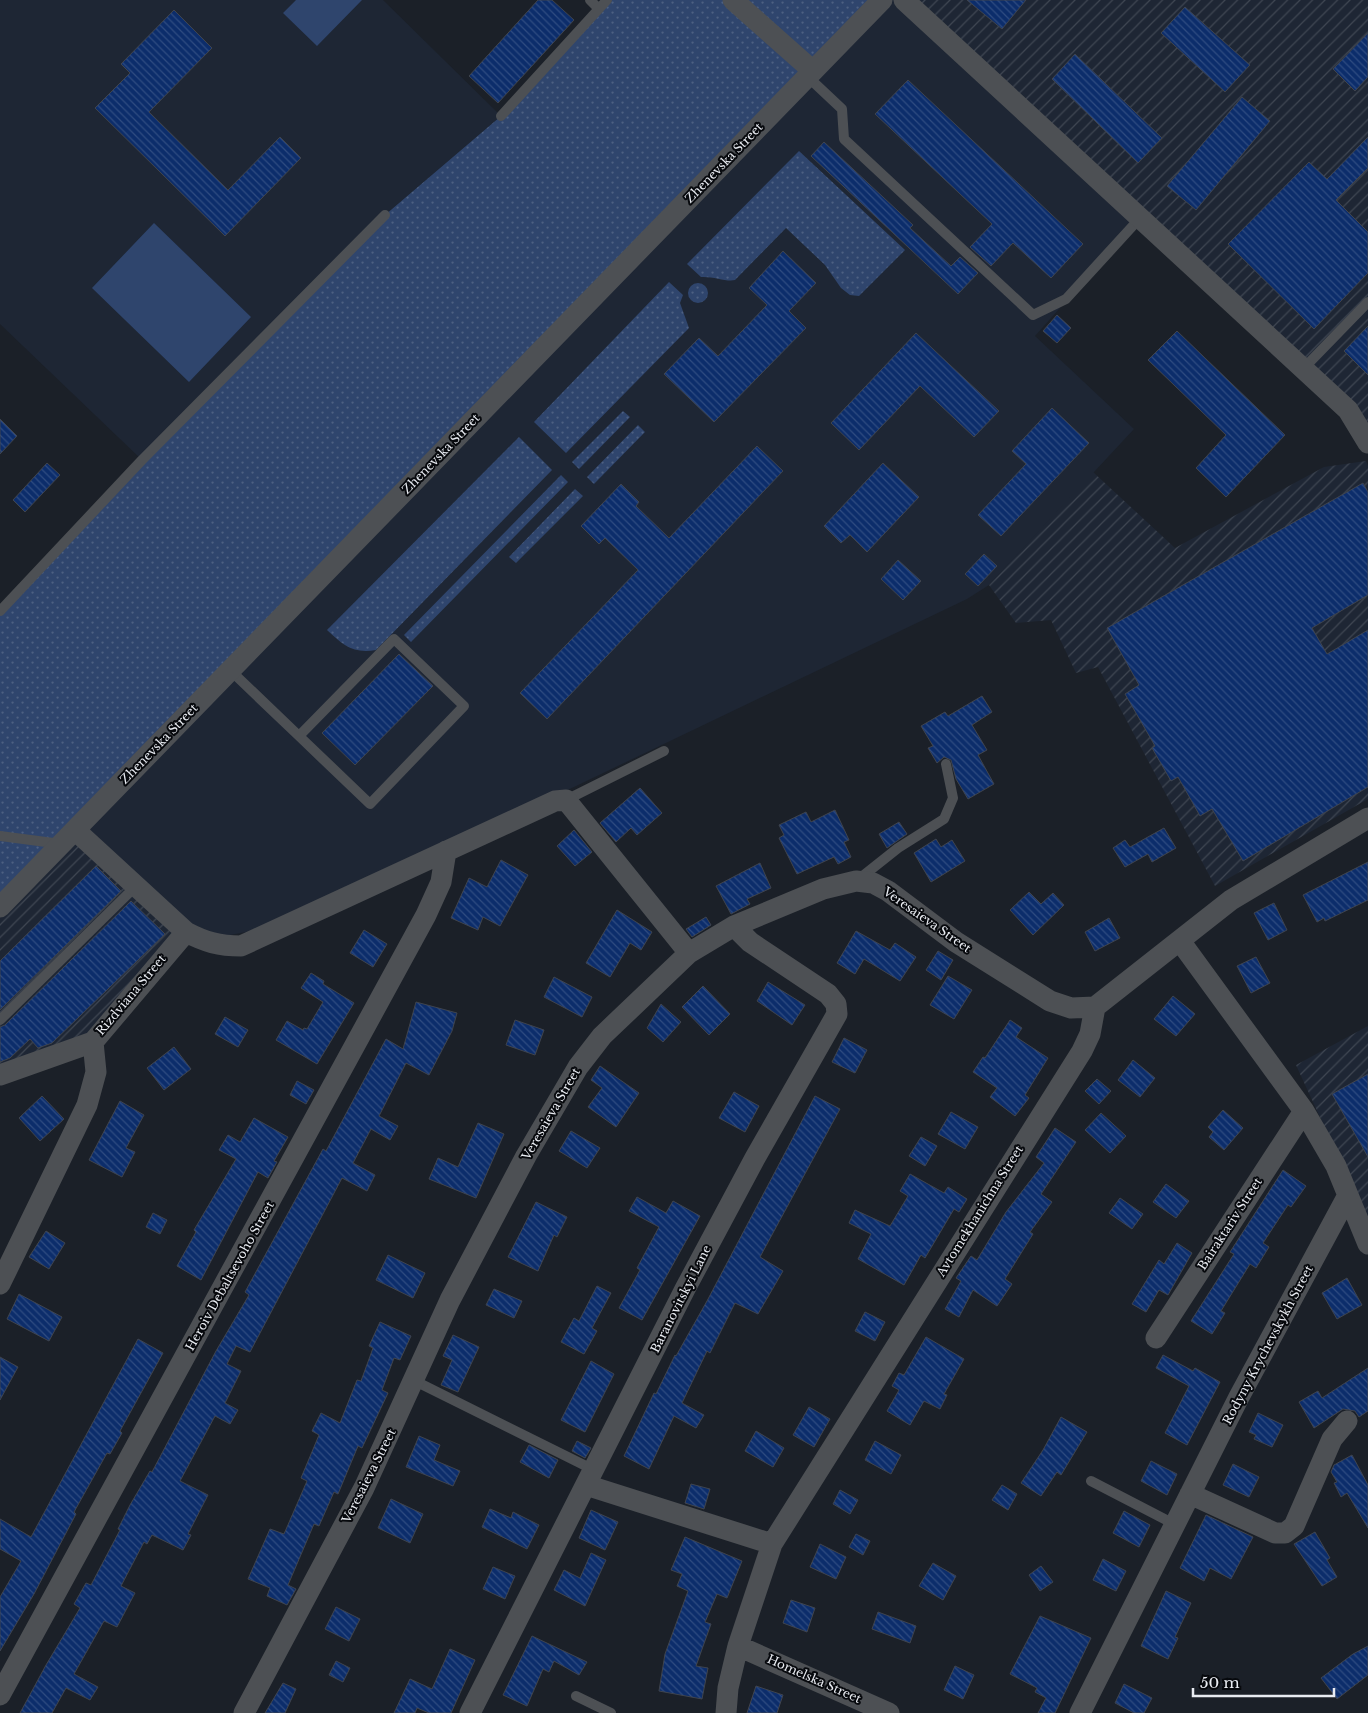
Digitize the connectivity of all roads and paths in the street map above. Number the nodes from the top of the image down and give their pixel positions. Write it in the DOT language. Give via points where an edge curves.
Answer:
graph roads {
  1 [pos="590,0"];
  2 [pos="607,0"];
  3 [pos="733,0"];
  4 [pos="882,0"];
  5 [pos="904,0"];
  6 [pos="599,9"];
  7 [pos="810,74"];
  8 [pos="501,116"];
  9 [pos="385,215"];
  10 [pos="1140,218"];
  11 [pos="1368,302"];
  12 [pos="1303,369"];
  13 [pos="1368,443"];
  14 [pos="0,610"];
  15 [pos="230,670"];
  16 [pos="299,736"];
  17 [pos="664,751"];
  18 [pos="946,764"];
  19 [pos="566,800"];
  20 [pos="1368,818"];
  21 [pos="0,836"];
  22 [pos="68,837"];
  23 [pos="446,851"];
  24 [pos="856,882"];
  25 [pos="135,887"];
  26 [pos="0,907"];
  27 [pos="734,926"];
  28 [pos="186,932"];
  29 [pos="1180,941"];
  30 [pos="688,952"];
  31 [pos="1095,1007"];
  32 [pos="0,1020"];
  33 [pos="93,1042"];
  34 [pos="0,1075"];
  35 [pos="1304,1110"];
  36 [pos="1347,1197"];
  37 [pos="1368,1244"];
  38 [pos="0,1284"];
  39 [pos="1156,1338"];
  40 [pos="415,1381"];
  41 [pos="1347,1421"];
  42 [pos="590,1478"];
  43 [pos="1091,1481"];
  44 [pos="1190,1494"];
  45 [pos="1174,1524"];
  46 [pos="772,1544"];
  47 [pos="738,1646"];
  48 [pos="0,1695"];
  49 [pos="576,1696"];
  50 [pos="244,1713"];
  51 [pos="470,1713"];
  52 [pos="611,1713"];
  53 [pos="726,1713"];
  54 [pos="889,1713"];
  55 [pos="1080,1713"];
  1 -- 6 [label="lane"];
  2 -- 6 [label="lane"];
  3 -- 7 [label="street"];
  4 -- 7 [label="street, Zhenevska Street"];
  5 -- 10 [label="street"];
  6 -- 8 [label="lane"];
  7 -- 10 [label="lane" via="842,110 844,139 1034,315 1066,300"];
  7 -- 15 [label="street, Zhenevska Street"];
  9 -- 14 [label="lane" via="142,460"];
  10 -- 12 [label="street"];
  11 -- 12 [label="lane"];
  12 -- 13 [label="street" via="1348,410"];
  15 -- 16 [label="lane"];
  15 -- 22 [label="street, Zhenevska Street"];
  16 -- 16 [label="lane" via="394,639 464,706 370,804"];
  17 -- 19 [label="lane"];
  18 -- 24 [label="lane" via="953,798 944,819 898,848"];
  19 -- 23 [label="street" via="555,801"];
  19 -- 30 [label="street"];
  20 -- 29 [label="street" via="1231,900"];
  21 -- 22 [label="lane"];
  22 -- 25 [label="street"];
  22 -- 26 [label="street, Zhenevska Street"];
  23 -- 28 [label="street" via="241,946 219,946"];
  23 -- 48 [label="street, Heroiv Debaltsevoho Street" via="440,882 426,915"];
  24 -- 27 [label="street, Veresaieva Street" via="823,889"];
  24 -- 31 [label="street, Veresaieva Street" via="873,884 888,891 956,942 1050,1001 1071,1008"];
  25 -- 28 [label="street"];
  25 -- 32 [label="lane"];
  27 -- 30 [label="street, Veresaieva Street"];
  27 -- 42 [label="street, Baranovitskyi Lane" via="750,942 828,994 836,1004 837,1014 685,1289"];
  28 -- 33 [label="street, Rizdviana Street"];
  29 -- 31 [label="street"];
  29 -- 35 [label="street"];
  30 -- 40 [label="street, Veresaieva Street" via="602,1036 578,1066 450,1300"];
  31 -- 46 [label="street, Avtomekhanichna Street" via="1090,1034 1082,1051"];
  33 -- 34 [label="street"];
  33 -- 38 [label="street, Rizdviana Street" via="96,1072 87,1105"];
  35 -- 36 [label="street" via="1336,1166"];
  35 -- 39 [label="street, Bairaktariv Street"];
  36 -- 37 [label="street"];
  36 -- 44 [label="street, Rodyny Krychevskykh Street"];
  40 -- 42 [label="lane"];
  40 -- 50 [label="street, Veresaieva Street" via="364,1488"];
  41 -- 44 [label="street" via="1332,1439 1294,1526 1285,1533 1275,1533"];
  42 -- 46 [label="street"];
  42 -- 51 [label="street, Baranovitskyi Lane"];
  43 -- 45 [label="lane"];
  44 -- 45 [label="street, Rodyny Krychevskykh Street"];
  45 -- 55 [label="street, Rodyny Krychevskykh Street"];
  46 -- 47 [label="street, Avtomekhanichna Street"];
  47 -- 53 [label="street, Avtomekhanichna Street"];
  47 -- 54 [label="street, Homelska Street"];
  49 -- 52 [label="lane"];
}
